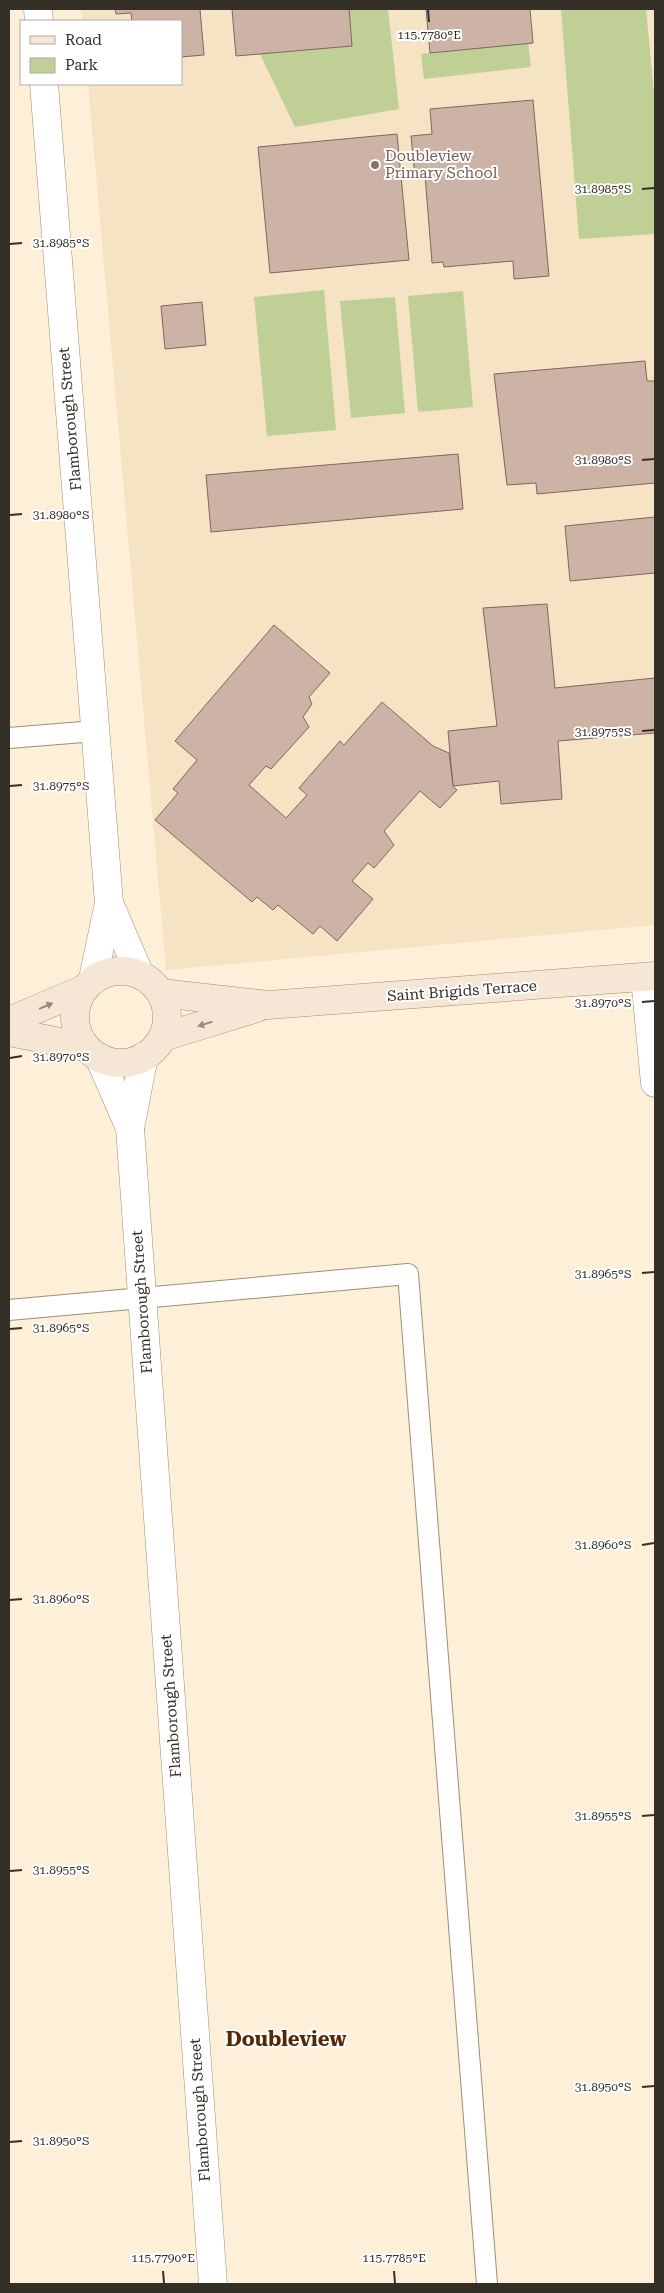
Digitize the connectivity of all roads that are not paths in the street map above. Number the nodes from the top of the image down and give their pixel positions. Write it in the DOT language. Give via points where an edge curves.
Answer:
graph roads {
  1 [pos="44,85"];
  2 [pos="95,731"];
  3 [pos="9,738"];
  4 [pos="109,903"];
  5 [pos="140,975"];
  6 [pos="650,977"];
  7 [pos="88,985"];
  8 [pos="161,993"];
  9 [pos="268,1005"];
  10 [pos="9,1021"];
  11 [pos="9,1032"];
  12 [pos="163,1037"];
  13 [pos="92,1052"];
  14 [pos="144,1056"];
  15 [pos="655,1083"];
  16 [pos="130,1128"];
  17 [pos="142,1298"];
  18 [pos="9,1310"];
  19 [pos="213,2284"];
  20 [pos="487,2284"];
  1 -- 2 [label="street, Flamborough Street"];
  2 -- 3 [label="lane"];
  2 -- 4 [label="street, Flamborough Street"];
  4 -- 5 [label="street, Flamborough Street"];
  4 -- 7 [label="street, Flamborough Street"];
  5 -- 7 [label="street" via="108,972"];
  5 -- 8 [label="street"];
  6 -- 9 [label="street, Saint Brigids Terrace"];
  6 -- 15 [label="street"];
  10 -- 7 [label="street, one-way"];
  7 -- 13 [label="street" via="75,1005 74,1021 78,1034"];
  8 -- 9 [label="street, Saint Brigids Terrace"];
  8 -- 12 [label="street" via="167,1016"];
  9 -- 12 [label="street, Saint Brigids Terrace, one-way"];
  11 -- 13 [label="street"];
  12 -- 14 [label="street" via="156,1048"];
  13 -- 14 [label="street" via="114,1062 129,1062"];
  13 -- 16 [label="street, Flamborough Street"];
  14 -- 16 [label="street, Flamborough Street"];
  16 -- 17 [label="street, Flamborough Street"];
  17 -- 18 [label="lane"];
  17 -- 19 [label="street, Flamborough Street"];
  17 -- 20 [label="lane" via="408,1274"];
}
